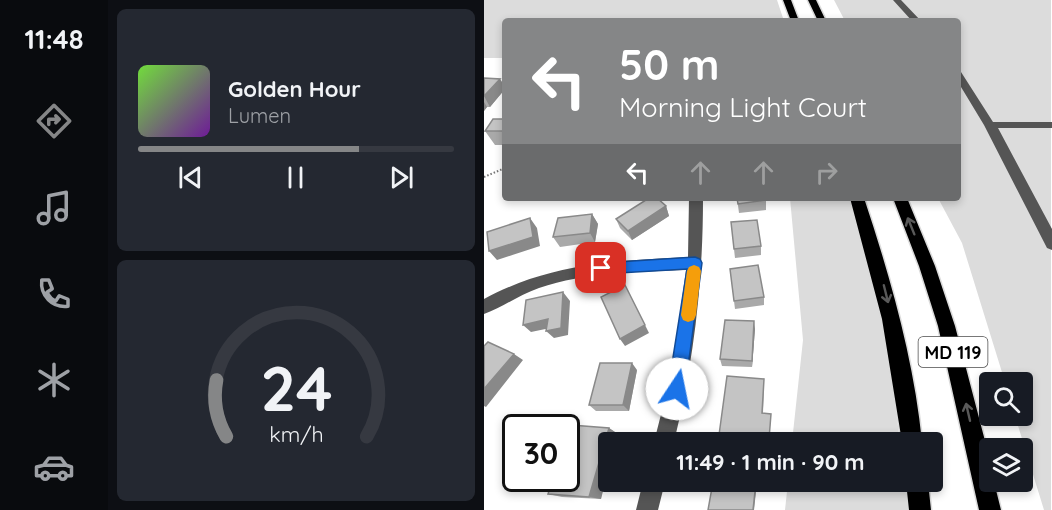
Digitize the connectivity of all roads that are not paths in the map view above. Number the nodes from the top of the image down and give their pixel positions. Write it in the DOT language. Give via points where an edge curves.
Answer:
graph roads {
  1 [pos="787,0"];
  2 [pos="812,0"];
  3 [pos="897,0"];
  4 [pos="794,18"];
  5 [pos="821,18"];
  6 [pos="914,18"];
  7 [pos="961,79"];
  8 [pos="991,125"];
  9 [pos="1051,125"];
  10 [pos="696,201"];
  11 [pos="858,201"];
  12 [pos="901,201"];
  13 [pos="1051,244"];
  14 [pos="695,263"];
  15 [pos="484,307"];
  16 [pos="666,432"];
  17 [pos="911,432"];
  18 [pos="652,492"];
  19 [pos="918,492"];
  20 [pos="648,510"];
  21 [pos="920,510"];
  22 [pos="990,510"];
  1 -- 4 [label="main road"];
  2 -- 5 [label="main road"];
  3 -- 6 [label="street"];
  7 -- 8 [label="street"];
  8 -- 9 [label="street"];
  8 -- 13 [label="street"];
  10 -- 14 [label="street"];
  11 -- 17 [label="main road, MD 119, one-way" via="887,295"];
  22 -- 12 [label="main road, MD 119, one-way" via="947,330"];
  14 -- 15 [label="street" via="578,270 535,281"];
  14 -- 16 [label="street" via="681,371"];
  18 -- 20 [label="street"];
  19 -- 21 [label="main road"];
}
